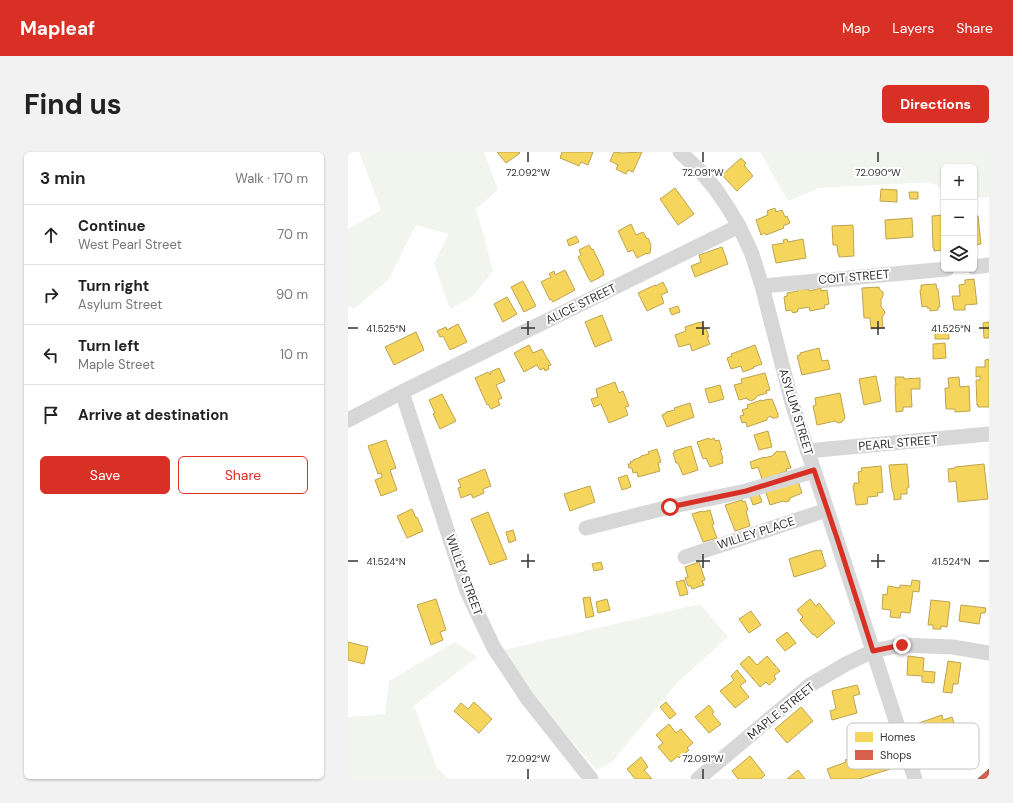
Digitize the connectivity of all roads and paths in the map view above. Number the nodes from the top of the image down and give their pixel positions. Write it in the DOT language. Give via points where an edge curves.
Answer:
graph roads {
  1 [pos="680,152"];
  2 [pos="739,226"];
  3 [pos="989,265"];
  4 [pos="977,267"];
  5 [pos="941,270"];
  6 [pos="762,286"];
  7 [pos="402,392"];
  8 [pos="348,420"];
  9 [pos="989,434"];
  10 [pos="807,451"];
  11 [pos="814,470"];
  12 [pos="827,510"];
  13 [pos="586,528"];
  14 [pos="685,556"];
  15 [pos="873,651"];
  16 [pos="989,653"];
  17 [pos="897,723"];
  18 [pos="912,769"];
  19 [pos="591,779"];
  20 [pos="698,779"];
  21 [pos="915,779"];
  1 -- 2 [label="street, ASYLUM STREET" via="714,187"];
  2 -- 6 [label="street, ASYLUM STREET" via="752,254"];
  2 -- 7 [label="street, ALICE STREET"];
  3 -- 4 [label="street"];
  5 -- 6 [label="street, COIT STREET"];
  6 -- 10 [label="street, ASYLUM STREET"];
  7 -- 8 [label="street, ALICE STREET"];
  7 -- 19 [label="street, WILLEY STREET" via="467,591 494,648 527,698"];
  9 -- 10 [label="street, PEARL STREET"];
  10 -- 11 [label="street, ASYLUM STREET"];
  11 -- 12 [label="street, ASYLUM STREET"];
  11 -- 13 [label="street" via="746,491"];
  12 -- 14 [label="street, WILLEY PLACE"];
  12 -- 15 [label="street, ASYLUM STREET"];
  15 -- 16 [label="street, MAPLE STREET" via="902,645 953,647"];
  15 -- 17 [label="street, ASYLUM STREET"];
  15 -- 20 [label="street, MAPLE STREET" via="810,685"];
  18 -- 21 [label="street, ASYLUM STREET"];
}
